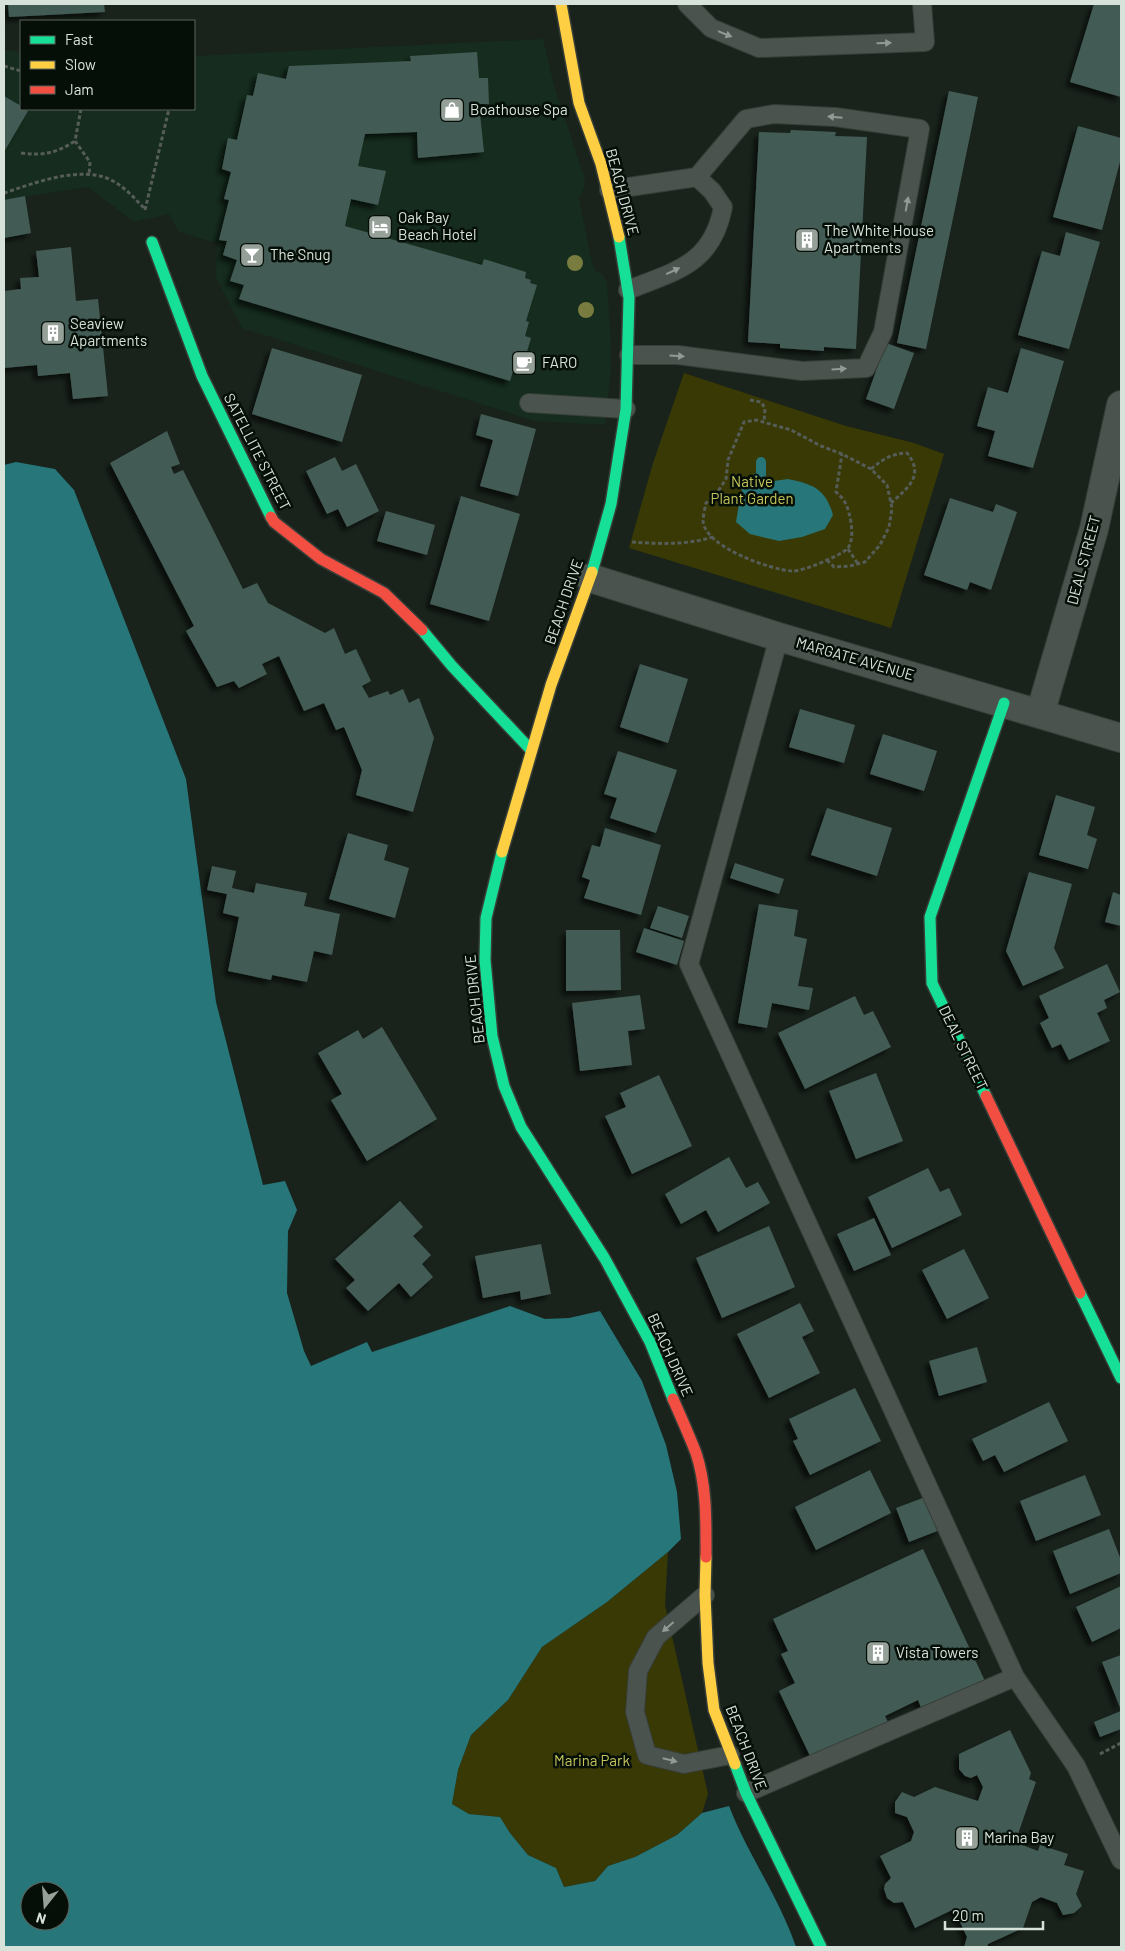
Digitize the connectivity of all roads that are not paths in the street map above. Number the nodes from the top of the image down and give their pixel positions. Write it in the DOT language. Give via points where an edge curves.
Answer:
graph roads {
  1 [pos="561,4"];
  2 [pos="687,4"];
  3 [pos="922,4"];
  4 [pos="697,177"];
  5 [pos="609,190"];
  6 [pos="152,242"];
  7 [pos="628,290"];
  8 [pos="628,355"];
  9 [pos="529,403"];
  10 [pos="1121,404"];
  11 [pos="626,409"];
  12 [pos="590,578"];
  13 [pos="780,638"];
  14 [pos="1004,702"];
  15 [pos="1040,714"];
  16 [pos="1121,738"];
  17 [pos="531,750"];
  18 [pos="1121,1378"];
  19 [pos="705,1595"];
  20 [pos="1015,1677"];
  21 [pos="730,1755"];
  22 [pos="746,1793"];
  23 [pos="1121,1860"];
  24 [pos="821,1947"];
  1 -- 5 [label="main road, BEACH DRIVE" via="578,103"];
  2 -- 3 [label="lane, one-way" via="711,28 759,48 925,42"];
  4 -- 5 [label="lane"];
  7 -- 4 [label="lane, one-way" via="676,270 709,246 719,225 722,207 712,191"];
  8 -- 4 [label="lane, one-way" via="678,355 802,372 866,368 883,332 920,129 809,115 774,114 746,119"];
  5 -- 7 [label="main road, BEACH DRIVE"];
  6 -- 17 [label="main road, SATELLITE STREET" via="202,376 274,522 321,559 384,593 426,634"];
  7 -- 8 [label="main road, BEACH DRIVE"];
  8 -- 11 [label="main road, BEACH DRIVE"];
  9 -- 11 [label="lane"];
  10 -- 15 [label="street, DEAL STREET" via="1094,529"];
  11 -- 12 [label="main road, BEACH DRIVE" via="611,504"];
  12 -- 13 [label="street, MARGATE AVENUE"];
  12 -- 17 [label="main road, BEACH DRIVE"];
  13 -- 14 [label="street, MARGATE AVENUE"];
  13 -- 20 [label="lane" via="689,964"];
  14 -- 15 [label="street, MARGATE AVENUE"];
  14 -- 18 [label="main road, DEAL STREET" via="930,917 932,983"];
  15 -- 16 [label="street, MARGATE AVENUE"];
  17 -- 19 [label="main road, BEACH DRIVE" via="486,918 484,960 492,1036 504,1086 521,1127 605,1259 650,1342 696,1454 706,1522"];
  19 -- 21 [label="main road, BEACH DRIVE" via="714,1710"];
  19 -- 21 [label="lane, one-way" via="656,1638 638,1671 635,1712 648,1755 684,1764"];
  20 -- 22 [label="lane"];
  20 -- 23 [label="lane" via="1076,1766"];
  21 -- 22 [label="main road, BEACH DRIVE"];
  22 -- 24 [label="main road, BEACH DRIVE"];
}
